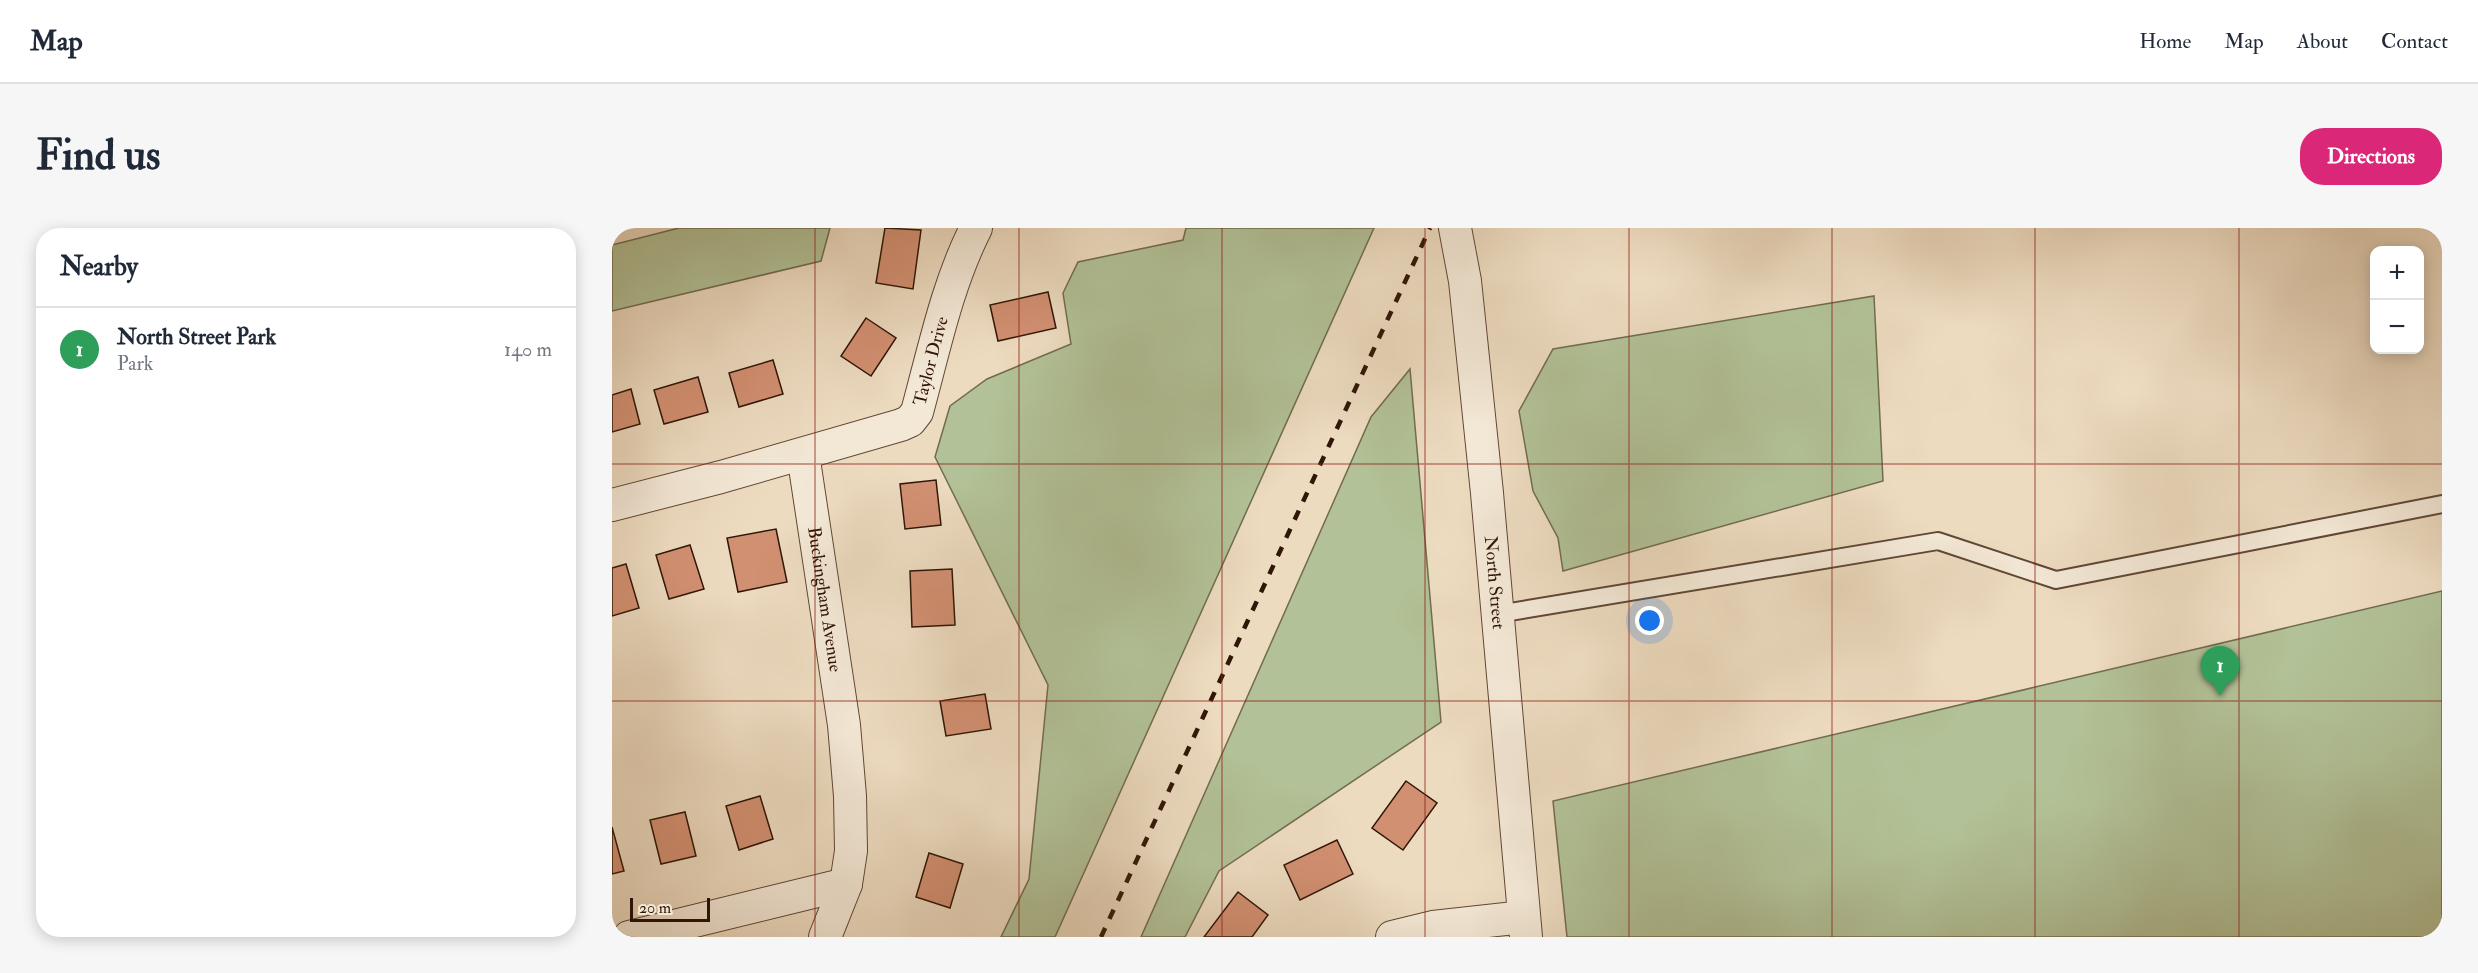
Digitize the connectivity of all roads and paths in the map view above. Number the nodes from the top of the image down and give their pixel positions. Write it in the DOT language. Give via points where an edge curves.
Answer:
graph roads {
  1 [pos="976,228"];
  2 [pos="1455,228"];
  3 [pos="803,454"];
  4 [pos="2442,504"];
  5 [pos="612,505"];
  6 [pos="1498,614"];
  7 [pos="846,885"];
  8 [pos="1525,927"];
  9 [pos="629,937"];
  10 [pos="825,937"];
  11 [pos="1392,937"];
  1 -- 3 [label="street, Taylor Drive" via="943,316 917,412 901,425"];
  2 -- 6 [label="street, North Street" via="1465,281"];
  3 -- 5 [label="street"];
  3 -- 7 [label="street, Buckingham Avenue" via="844,724 851,851"];
  4 -- 6 [label="lane" via="2056,580 1938,541"];
  6 -- 8 [label="street, North Street"];
  7 -- 9 [label="street"];
  7 -- 10 [label="street, Buckingham Avenue"];
  8 -- 11 [label="street" via="1433,927"];
}
